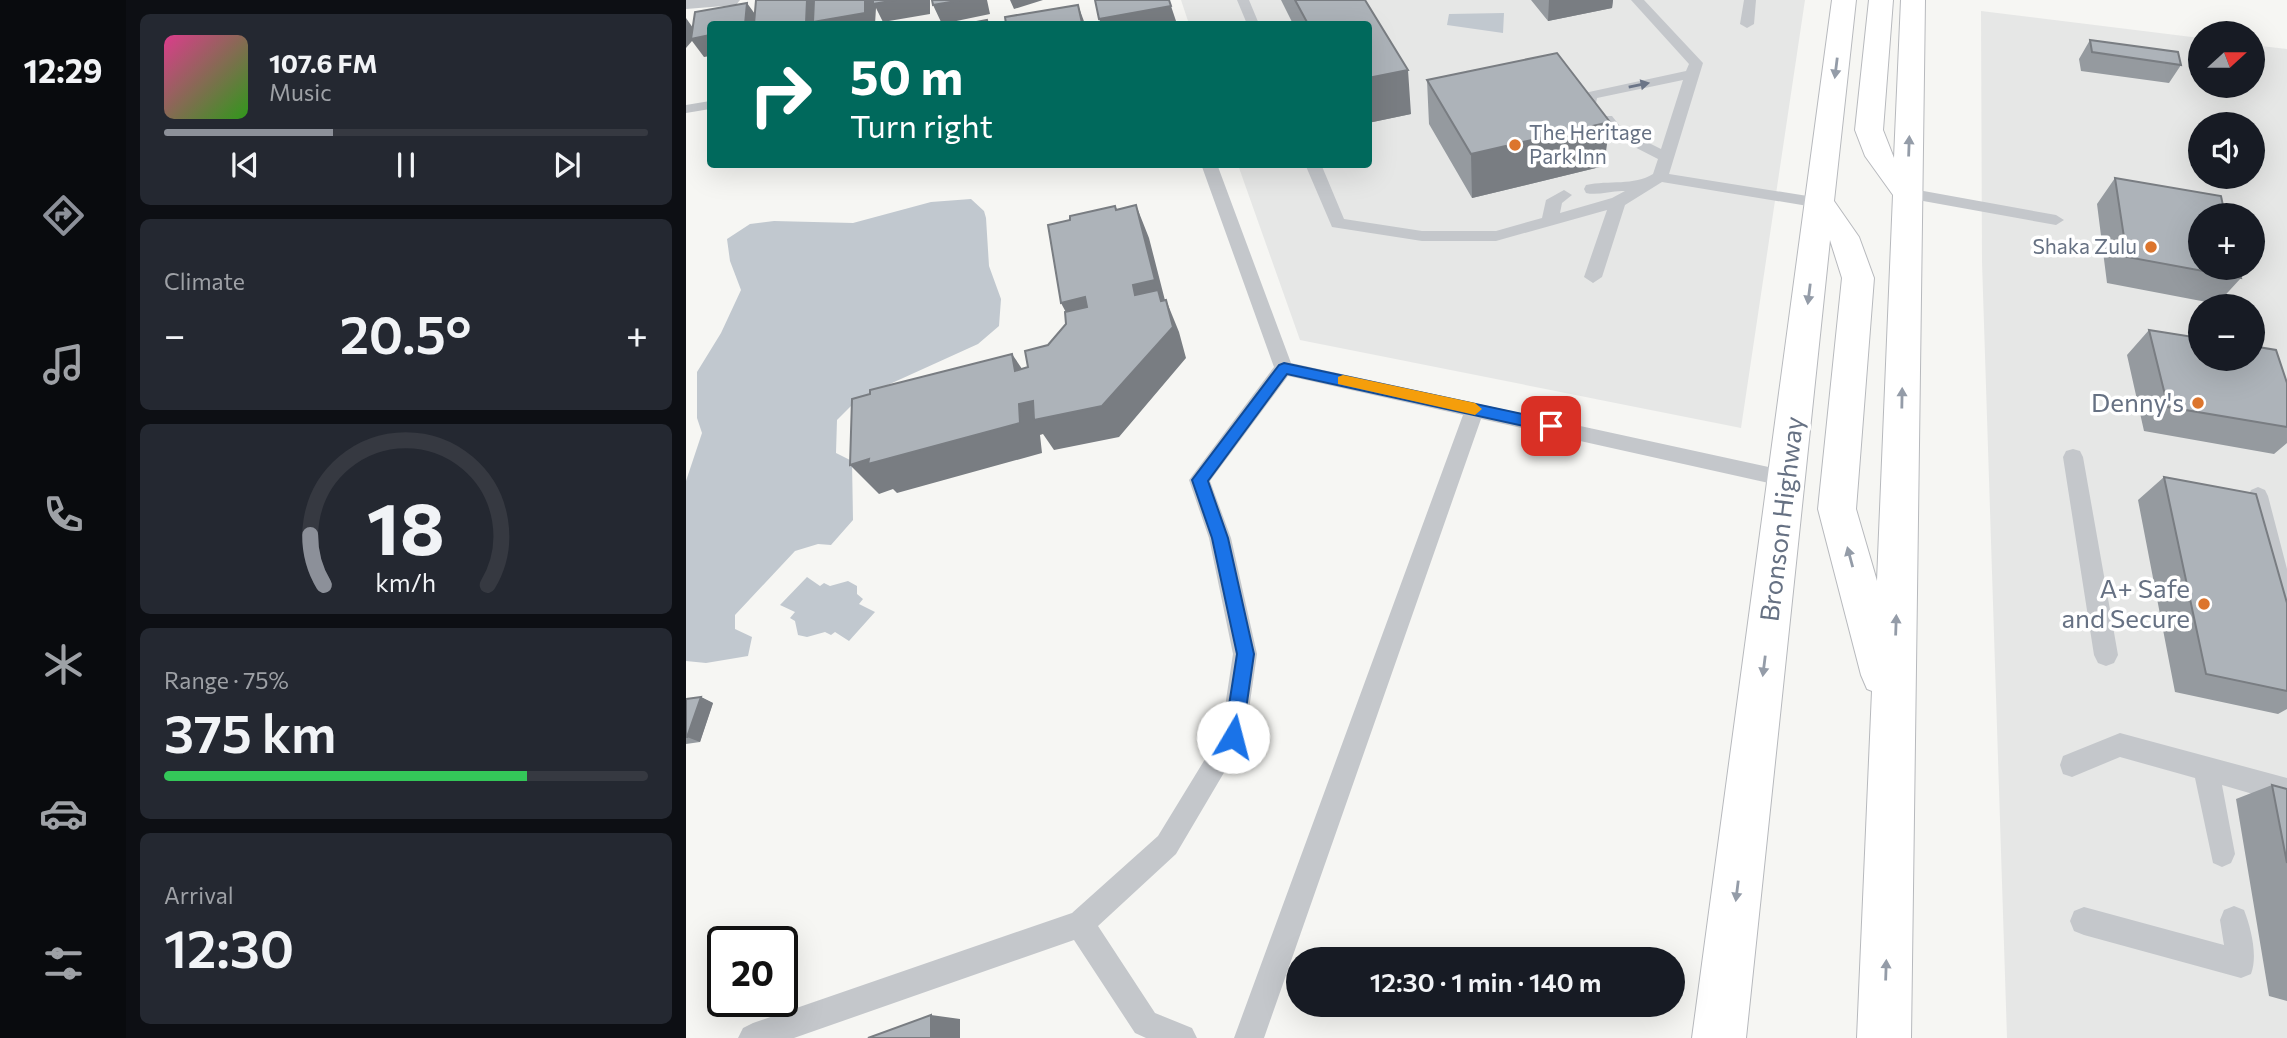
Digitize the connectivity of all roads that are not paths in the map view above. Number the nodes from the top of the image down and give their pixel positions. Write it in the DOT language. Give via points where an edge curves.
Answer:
graph roads {
  1 [pos="728,0"];
  2 [pos="1243,0"];
  3 [pos="1637,0"];
  4 [pos="1750,0"];
  5 [pos="1844,0"];
  6 [pos="1881,0"];
  7 [pos="1913,0"];
  8 [pos="686,2"];
  9 [pos="1252,21"];
  10 [pos="1747,24"];
  11 [pos="1694,74"];
  12 [pos="1591,100"];
  13 [pos="707,106"];
  14 [pos="686,109"];
  15 [pos="1607,119"];
  16 [pos="1665,156"];
  17 [pos="1210,168"];
  18 [pos="1315,168"];
  19 [pos="1660,177"];
  20 [pos="1644,187"];
  21 [pos="1592,189"];
  22 [pos="1907,192"];
  23 [pos="1564,195"];
  24 [pos="1618,202"];
  25 [pos="1820,202"];
  26 [pos="2056,220"];
  27 [pos="1549,222"];
  28 [pos="1593,276"];
  29 [pos="1284,368"];
  30 [pos="1475,409"];
  31 [pos="2073,457"];
  32 [pos="1787,479"];
  33 [pos="2258,496"];
  34 [pos="2287,612"];
  35 [pos="2106,655"];
  36 [pos="1893,718"];
  37 [pos="2071,765"];
  38 [pos="2206,769"];
  39 [pos="2287,790"];
  40 [pos="2222,854"];
  41 [pos="2234,920"];
  42 [pos="2084,921"];
  43 [pos="1080,924"];
  44 [pos="753,1038"];
  45 [pos="1182,1038"];
  46 [pos="1249,1038"];
  47 [pos="1719,1038"];
  48 [pos="1884,1038"];
  1 -- 8 [label="street"];
  2 -- 9 [label="lane"];
  3 -- 11 [label="lane" via="1696,63"];
  4 -- 10 [label="lane"];
  5 -- 25 [label="highway, Bronson Highway, one-way"];
  6 -- 22 [label="highway" via="1869,130 1883,165"];
  22 -- 7 [label="highway, one-way"];
  12 -- 11 [label="lane, one-way" via="1589,96"];
  11 -- 16 [label="lane"];
  13 -- 14 [label="lane"];
  15 -- 16 [label="lane" via="1618,133"];
  16 -- 19 [label="lane"];
  17 -- 29 [label="lane"];
  18 -- 27 [label="lane" via="1338,223 1422,236 1496,236"];
  19 -- 20 [label="lane"];
  19 -- 25 [label="lane"];
  20 -- 21 [label="lane"];
  20 -- 24 [label="lane"];
  22 -- 26 [label="lane"];
  36 -- 22 [label="highway, one-way"];
  23 -- 27 [label="lane" via="1553,200"];
  24 -- 27 [label="lane"];
  24 -- 28 [label="lane"];
  25 -- 32 [label="highway, Bronson Highway, one-way"];
  36 -- 25 [label="highway, one-way" via="1838,509 1858,278 1853,252"];
  29 -- 30 [label="lane"];
  29 -- 43 [label="lane" via="1199,480 1220,538 1245,654 1233,737 1167,845"];
  30 -- 32 [label="lane"];
  30 -- 46 [label="lane"];
  31 -- 35 [label="lane"];
  32 -- 47 [label="highway, Bronson Highway, one-way"];
  33 -- 34 [label="lane"];
  48 -- 36 [label="highway, one-way"];
  37 -- 38 [label="lane" via="2120,745"];
  38 -- 39 [label="lane"];
  38 -- 40 [label="lane"];
  41 -- 42 [label="lane" via="2241,964"];
  43 -- 44 [label="lane"];
  43 -- 45 [label="lane" via="1145,1023"];
}
